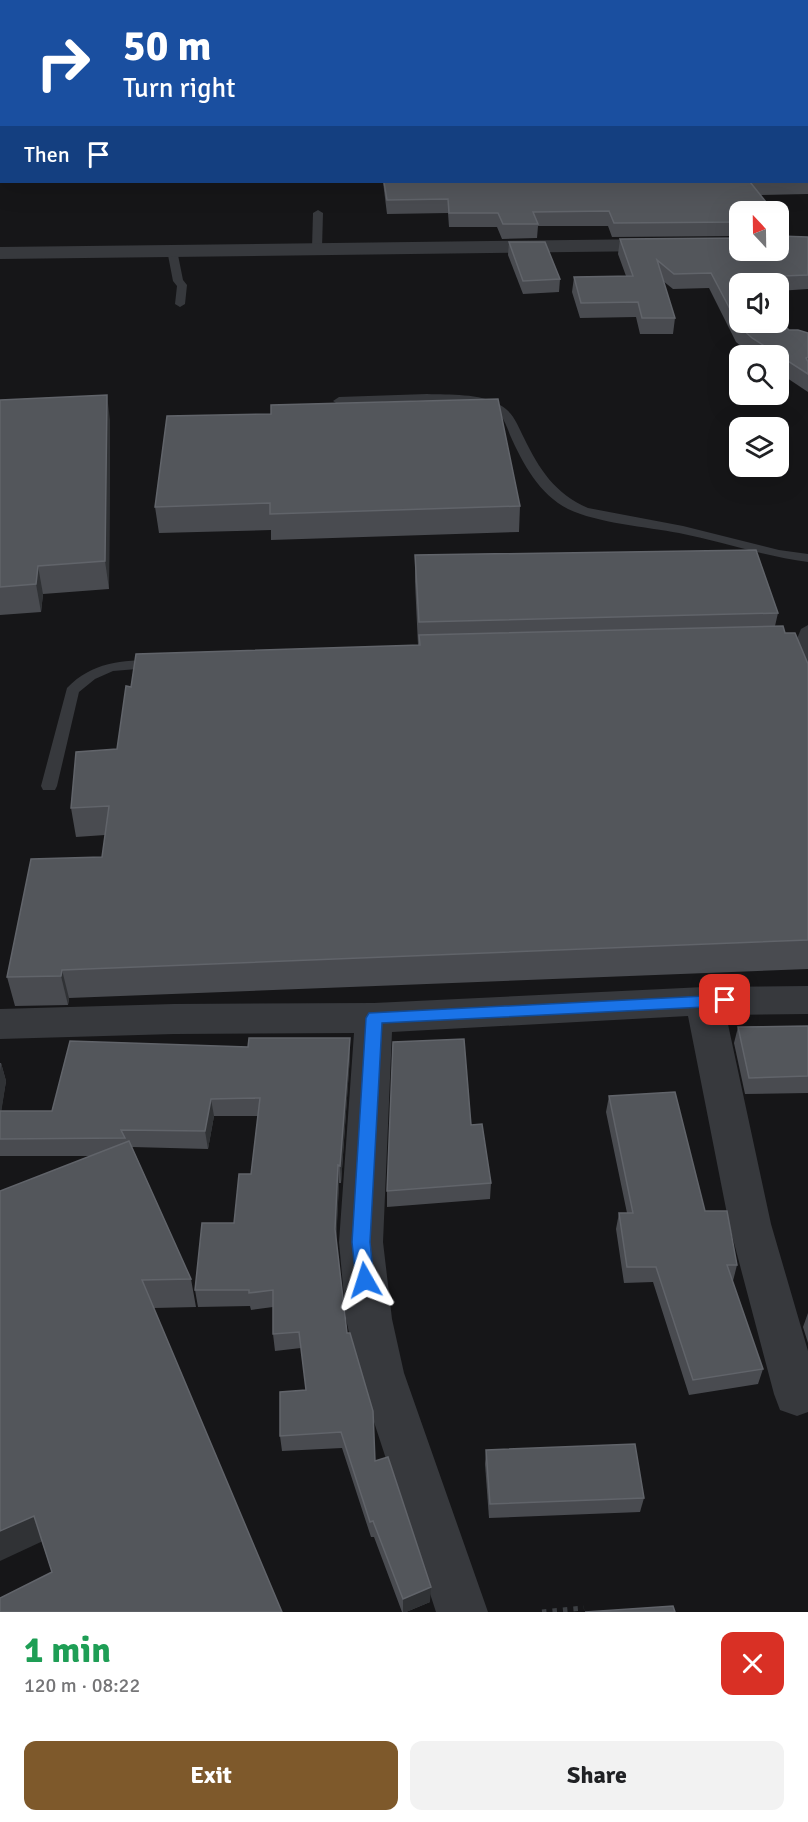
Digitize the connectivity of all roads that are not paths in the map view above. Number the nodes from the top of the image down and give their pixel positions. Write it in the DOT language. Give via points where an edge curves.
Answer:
graph roads {
  1 [pos="318,213"];
  2 [pos="729,244"];
  3 [pos="317,248"];
  4 [pos="172,250"];
  5 [pos="0,253"];
  6 [pos="180,304"];
  7 [pos="339,401"];
  8 [pos="808,558"];
  9 [pos="808,629"];
  10 [pos="808,662"];
  11 [pos="169,663"];
  12 [pos="50,786"];
  13 [pos="808,1000"];
  14 [pos="704,1001"];
  15 [pos="374,1018"];
  16 [pos="0,1024"];
  17 [pos="797,1394"];
  18 [pos="462,1612"];
  1 -- 3 [label="lane"];
  2 -- 3 [label="street"];
  3 -- 4 [label="street"];
  4 -- 5 [label="street"];
  4 -- 6 [label="lane" via="182,285"];
  7 -- 8 [label="lane" via="440,397 485,404 506,415 544,487 568,506"];
  9 -- 10 [label="lane" via="795,646"];
  11 -- 12 [label="lane" via="122,664 82,680 72,691"];
  13 -- 14 [label="street"];
  14 -- 15 [label="street"];
  14 -- 17 [label="street" via="750,1224"];
  15 -- 16 [label="street"];
  15 -- 18 [label="street" via="361,1242 369,1319 396,1422"];
}
